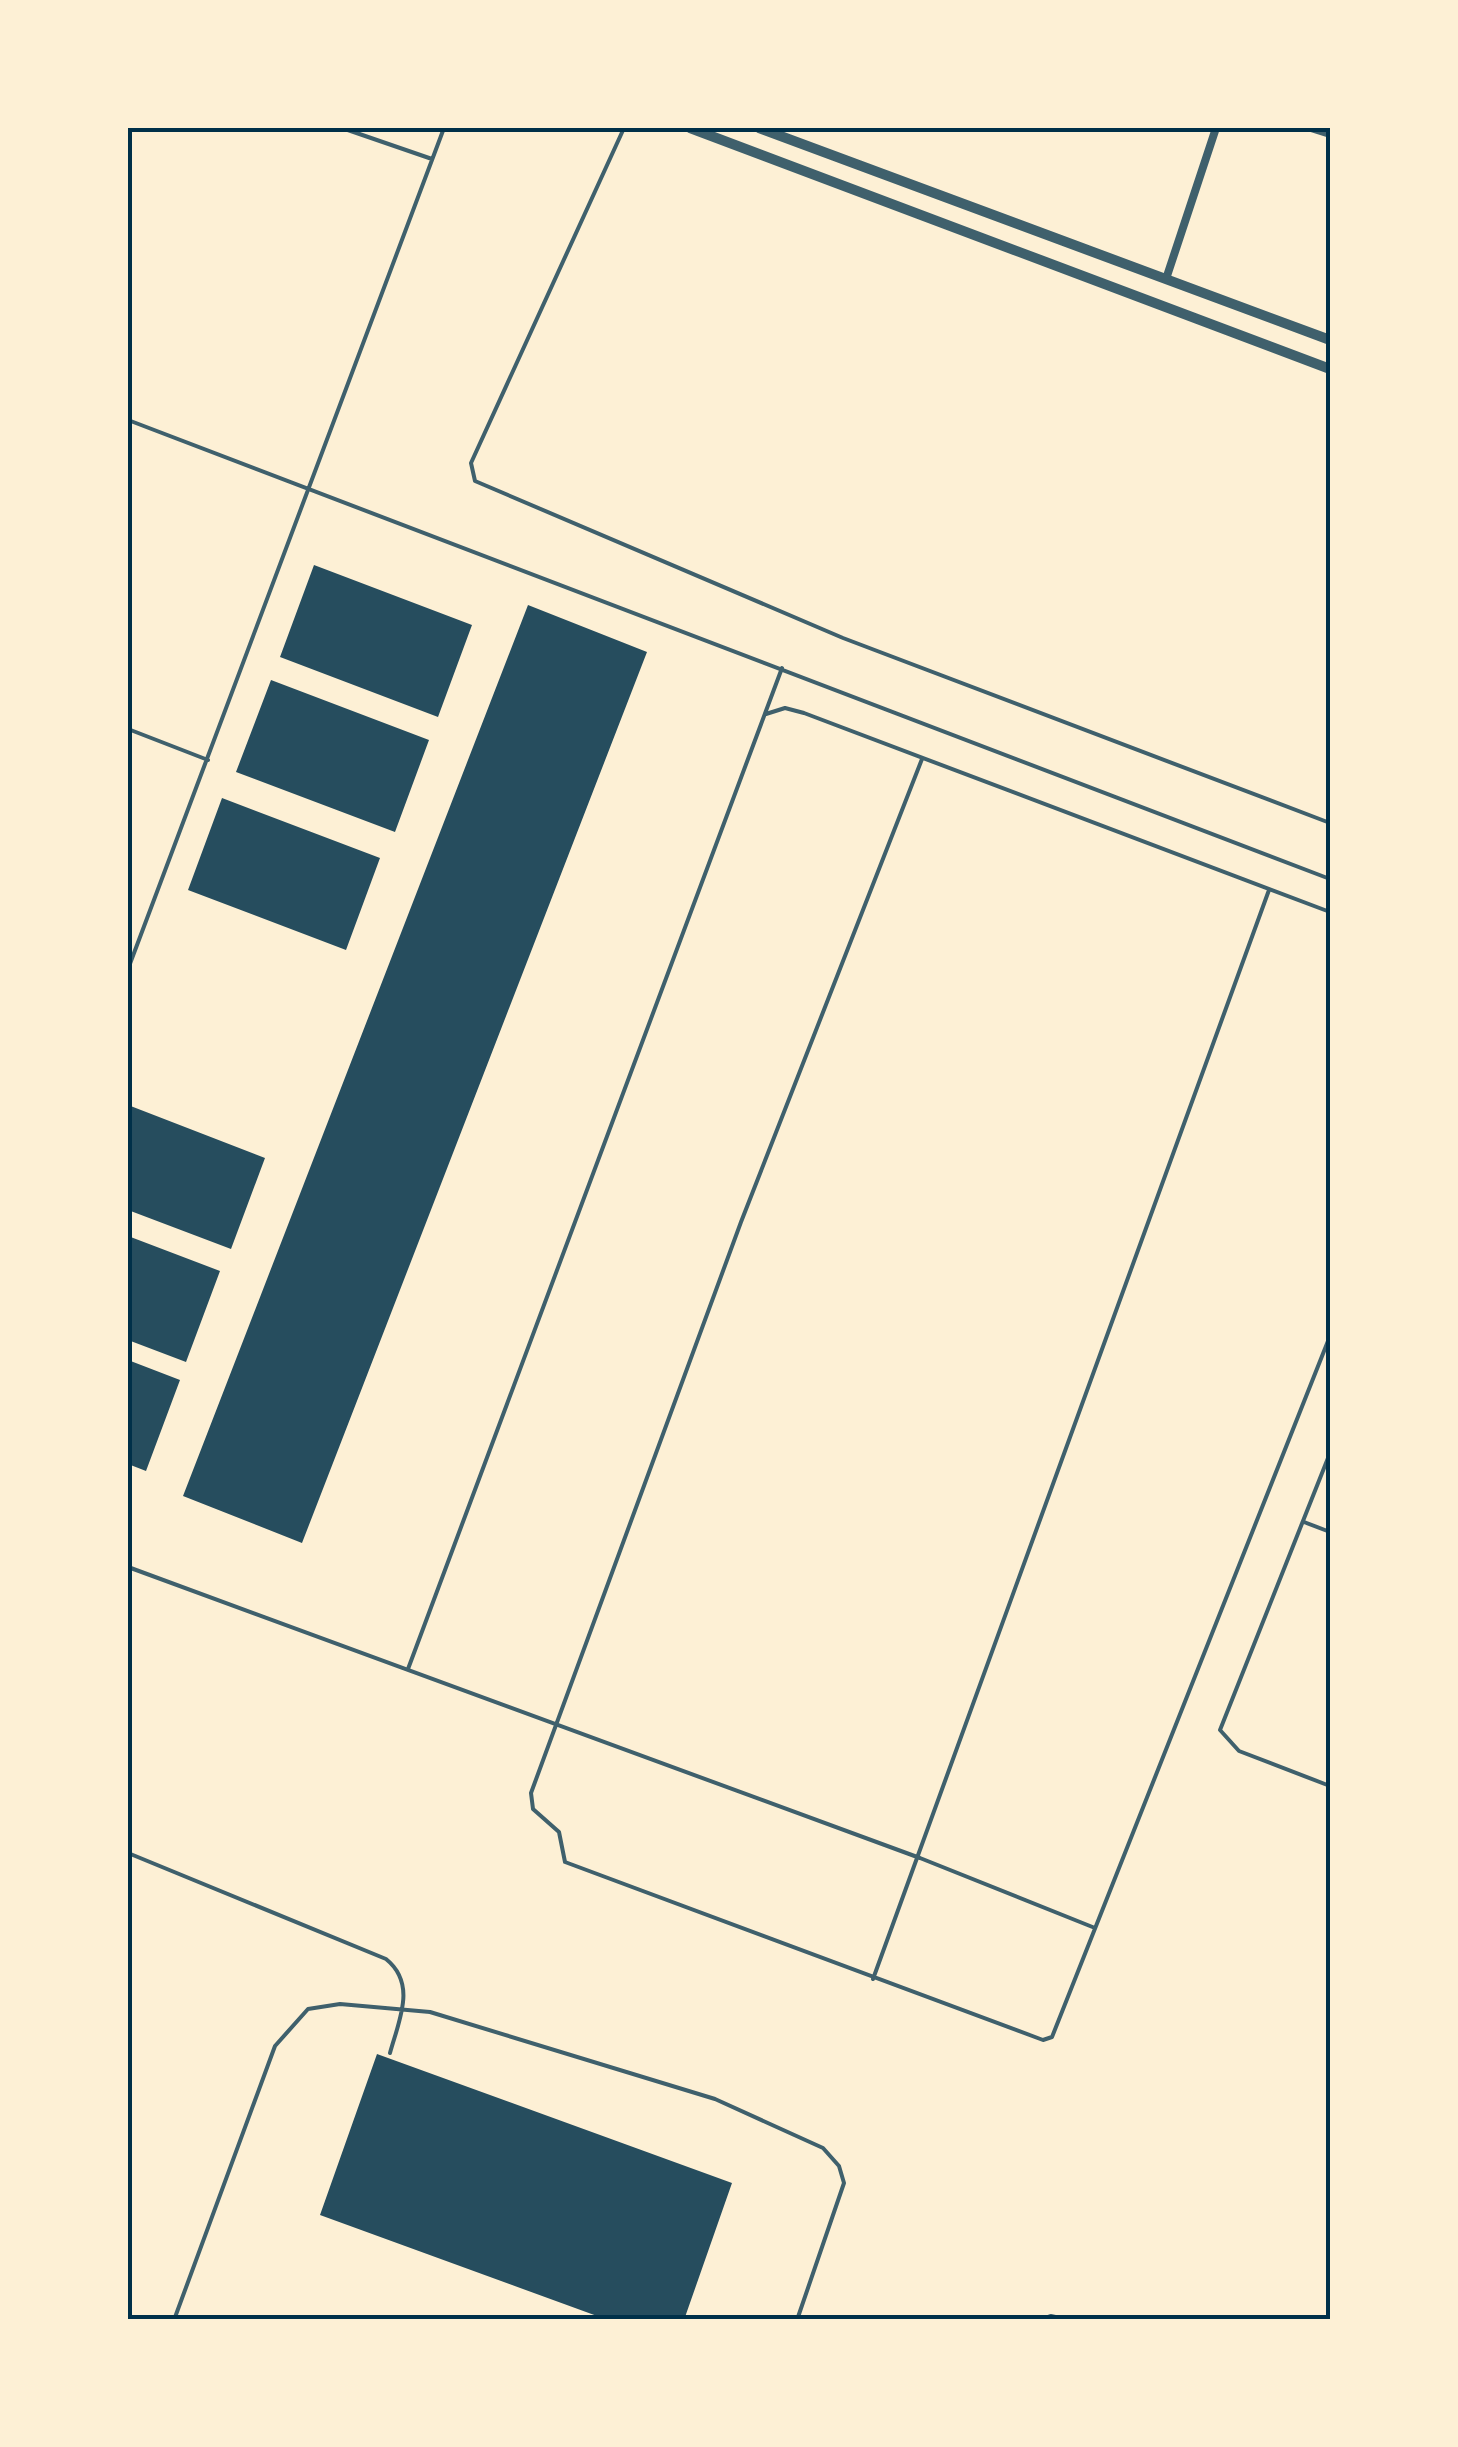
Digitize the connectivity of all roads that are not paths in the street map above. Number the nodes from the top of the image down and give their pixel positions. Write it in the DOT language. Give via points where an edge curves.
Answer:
graph roads {
  1 [pos="342,128"];
  2 [pos="444,128"];
  3 [pos="624,128"];
  4 [pos="690,128"];
  5 [pos="759,128"];
  6 [pos="1216,128"];
  7 [pos="1311,128"];
  8 [pos="1330,134"];
  9 [pos="433,159"];
  10 [pos="1166,279"];
  11 [pos="1330,340"];
  12 [pos="1330,369"];
  13 [pos="128,420"];
  14 [pos="311,489"];
  15 [pos="782,668"];
  16 [pos="762,718"];
  17 [pos="128,729"];
  18 [pos="922,758"];
  19 [pos="208,760"];
  20 [pos="1330,823"];
  21 [pos="1330,879"];
  22 [pos="1269,890"];
  23 [pos="1330,912"];
  24 [pos="128,968"];
  25 [pos="1330,1336"];
  26 [pos="1330,1453"];
  27 [pos="1304,1522"];
  28 [pos="1330,1532"];
  29 [pos="128,1566"];
  30 [pos="408,1669"];
  31 [pos="554,1723"];
  32 [pos="1330,1786"];
  33 [pos="128,1852"];
  34 [pos="920,1858"];
  35 [pos="1095,1928"];
  36 [pos="873,1979"];
  37 [pos="390,2054"];
  38 [pos="174,2320"];
  39 [pos="797,2320"];
  40 [pos="1040,2320"];
  41 [pos="1069,2320"];
  1 -- 9 [label="lane"];
  2 -- 9 [label="lane"];
  3 -- 20 [label="lane" via="471,463 475,482 843,638"];
  4 -- 12 [label="street"];
  5 -- 10 [label="street"];
  6 -- 10 [label="street"];
  7 -- 8 [label="street"];
  9 -- 14 [label="lane"];
  10 -- 11 [label="street"];
  13 -- 14 [label="lane"];
  14 -- 15 [label="lane"];
  14 -- 19 [label="lane"];
  15 -- 16 [label="lane"];
  15 -- 21 [label="lane"];
  16 -- 18 [label="lane" via="792,709"];
  16 -- 30 [label="lane"];
  17 -- 19 [label="lane"];
  18 -- 22 [label="lane"];
  18 -- 31 [label="lane"];
  19 -- 24 [label="lane"];
  22 -- 23 [label="lane"];
  22 -- 34 [label="lane"];
  25 -- 35 [label="lane"];
  26 -- 27 [label="lane"];
  27 -- 28 [label="lane"];
  27 -- 32 [label="lane" via="1220,1730 1239,1751"];
  29 -- 30 [label="lane"];
  30 -- 31 [label="lane"];
  31 -- 34 [label="lane"];
  31 -- 36 [label="lane" via="530,1799 532,1809 559,1832 566,1862"];
  33 -- 37 [label="lane" via="396,1967 406,1990"];
  34 -- 35 [label="lane"];
  34 -- 36 [label="lane"];
  35 -- 36 [label="lane" via="1047,2040"];
  38 -- 39 [label="lane" via="275,2046 308,2009 340,2004 430,2012 715,2099 823,2148 840,2166 844,2183"];
  40 -- 41 [label="lane"];
}
